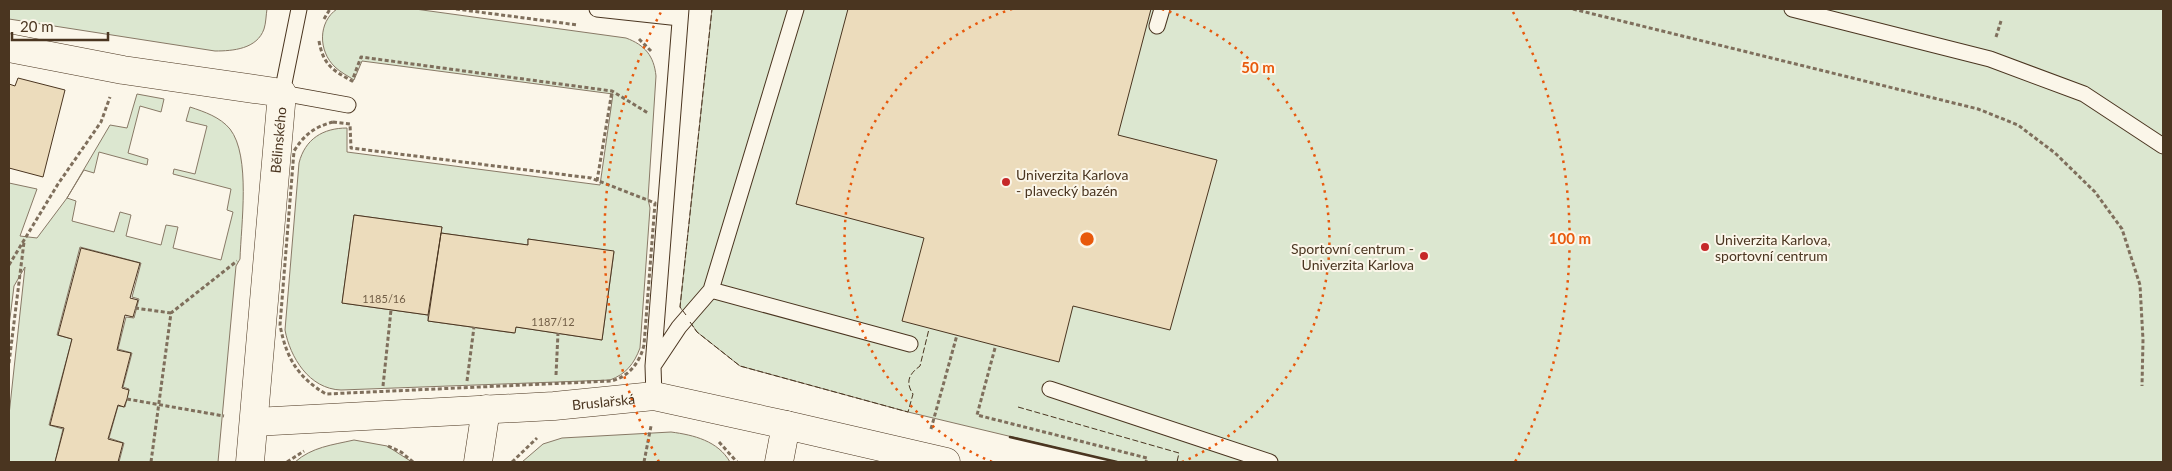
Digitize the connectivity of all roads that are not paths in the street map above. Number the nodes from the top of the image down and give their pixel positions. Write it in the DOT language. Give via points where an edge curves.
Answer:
graph roads {
  1 [pos="299,9"];
  2 [pos="597,9"];
  3 [pos="796,9"];
  4 [pos="1162,9"];
  5 [pos="1792,9"];
  6 [pos="681,14"];
  7 [pos="1157,26"];
  8 [pos="9,48"];
  9 [pos="282,93"];
  10 [pos="348,105"];
  11 [pos="2163,146"];
  12 [pos="712,290"];
  13 [pos="910,344"];
  14 [pos="653,366"];
  15 [pos="1050,389"];
  16 [pos="654,396"];
  17 [pos="486,408"];
  18 [pos="254,422"];
  19 [pos="786,424"];
  20 [pos="935,460"];
  21 [pos="250,462"];
  22 [pos="478,462"];
  23 [pos="779,462"];
  24 [pos="1270,462"];
  1 -- 9 [label="lane"];
  2 -- 6 [label="lane"];
  3 -- 12 [label="lane"];
  4 -- 7 [label="lane"];
  5 -- 11 [label="lane" via="1990,59 2084,94"];
  6 -- 14 [label="lane"];
  8 -- 9 [label="street, Bělinského" via="123,70"];
  9 -- 10 [label="lane"];
  9 -- 18 [label="street, Bělinského"];
  12 -- 13 [label="lane"];
  12 -- 14 [label="lane" via="679,327"];
  14 -- 16 [label="lane"];
  15 -- 24 [label="lane"];
  16 -- 17 [label="street, Bruslařská" via="554,406"];
  16 -- 19 [label="street, Bruslařská"];
  17 -- 18 [label="street, Bruslařská"];
  17 -- 22 [label="street"];
  18 -- 21 [label="street, Bělinského"];
  19 -- 20 [label="street, Bruslařská"];
  19 -- 23 [label="street"];
}
